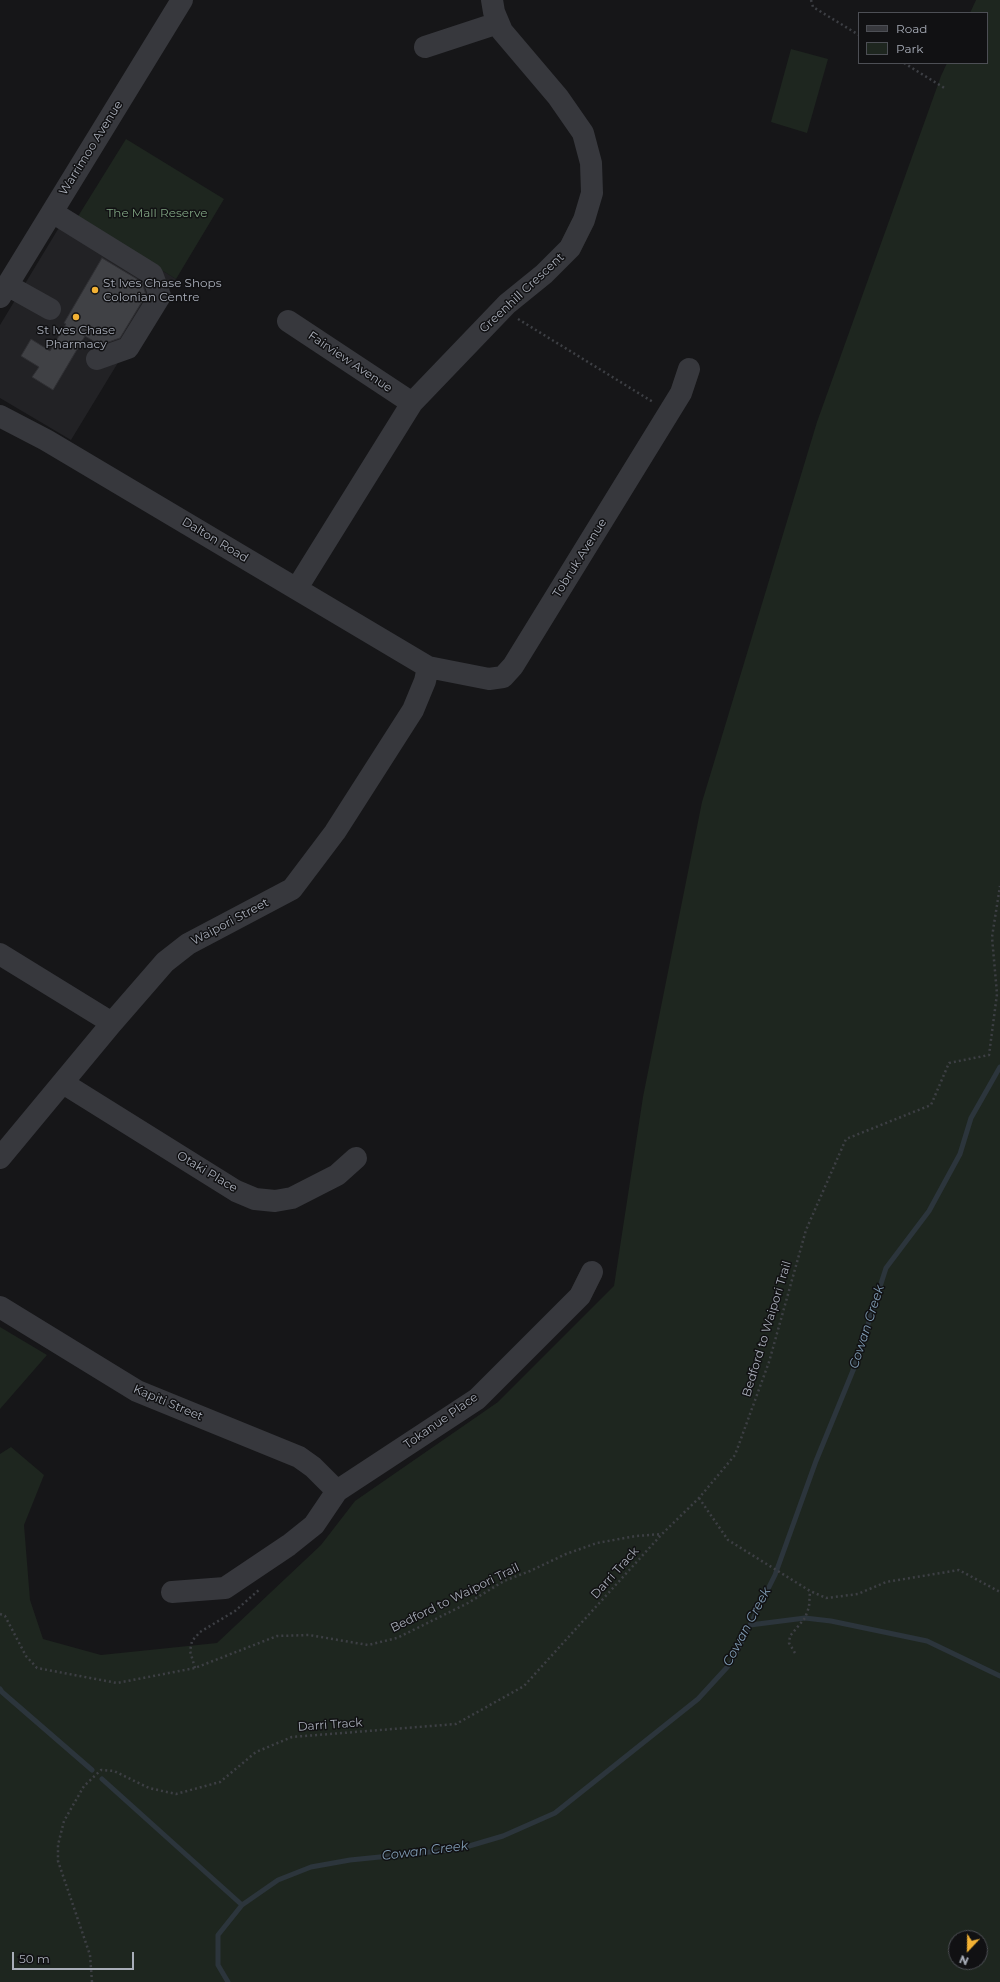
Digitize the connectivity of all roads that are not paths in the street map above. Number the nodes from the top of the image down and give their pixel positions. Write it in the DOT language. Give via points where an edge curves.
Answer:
graph roads {
  1 [pos="182,0"];
  2 [pos="492,0"];
  3 [pos="498,23"];
  4 [pos="425,47"];
  5 [pos="52,212"];
  6 [pos="4,291"];
  7 [pos="50,309"];
  8 [pos="288,321"];
  9 [pos="97,359"];
  10 [pos="689,369"];
  11 [pos="412,404"];
  12 [pos="0,416"];
  13 [pos="297,588"];
  14 [pos="428,667"];
  15 [pos="0,954"];
  16 [pos="112,1022"];
  17 [pos="63,1083"];
  18 [pos="0,1158"];
  19 [pos="356,1158"];
  20 [pos="592,1272"];
  21 [pos="0,1308"];
  22 [pos="338,1491"];
  23 [pos="172,1592"];
  1 -- 5 [label="street, Warrimoo Avenue"];
  2 -- 3 [label="street, Greenhill Crescent"];
  3 -- 4 [label="street"];
  3 -- 11 [label="street, Greenhill Crescent" via="558,96 583,133 591,164 592,193 584,220 570,248 502,309"];
  5 -- 6 [label="street, Warrimoo Avenue"];
  5 -- 9 [label="street" via="152,274 160,296 128,348"];
  6 -- 7 [label="street"];
  8 -- 11 [label="street, Fairview Avenue"];
  10 -- 14 [label="street, Tobruk Avenue" via="681,393 513,666 503,677 489,679"];
  11 -- 13 [label="street, Greenhill Crescent"];
  12 -- 13 [label="street, Dalton Road" via="46,440"];
  13 -- 14 [label="street, Dalton Road"];
  14 -- 16 [label="street, Waipori Street" via="413,710 335,832 292,890 188,944 165,962"];
  15 -- 16 [label="street"];
  16 -- 17 [label="street, Waipori Street"];
  17 -- 18 [label="street, Waipori Street"];
  17 -- 19 [label="street, Otaki Place" via="236,1191 255,1199 275,1201 292,1198 337,1175"];
  20 -- 22 [label="street, Tokanue Place" via="580,1296 477,1399"];
  21 -- 22 [label="street, Kapiti Street" via="138,1391 299,1458 313,1467"];
  22 -- 23 [label="street, Tokanue Place" via="314,1525 225,1588"];
}
